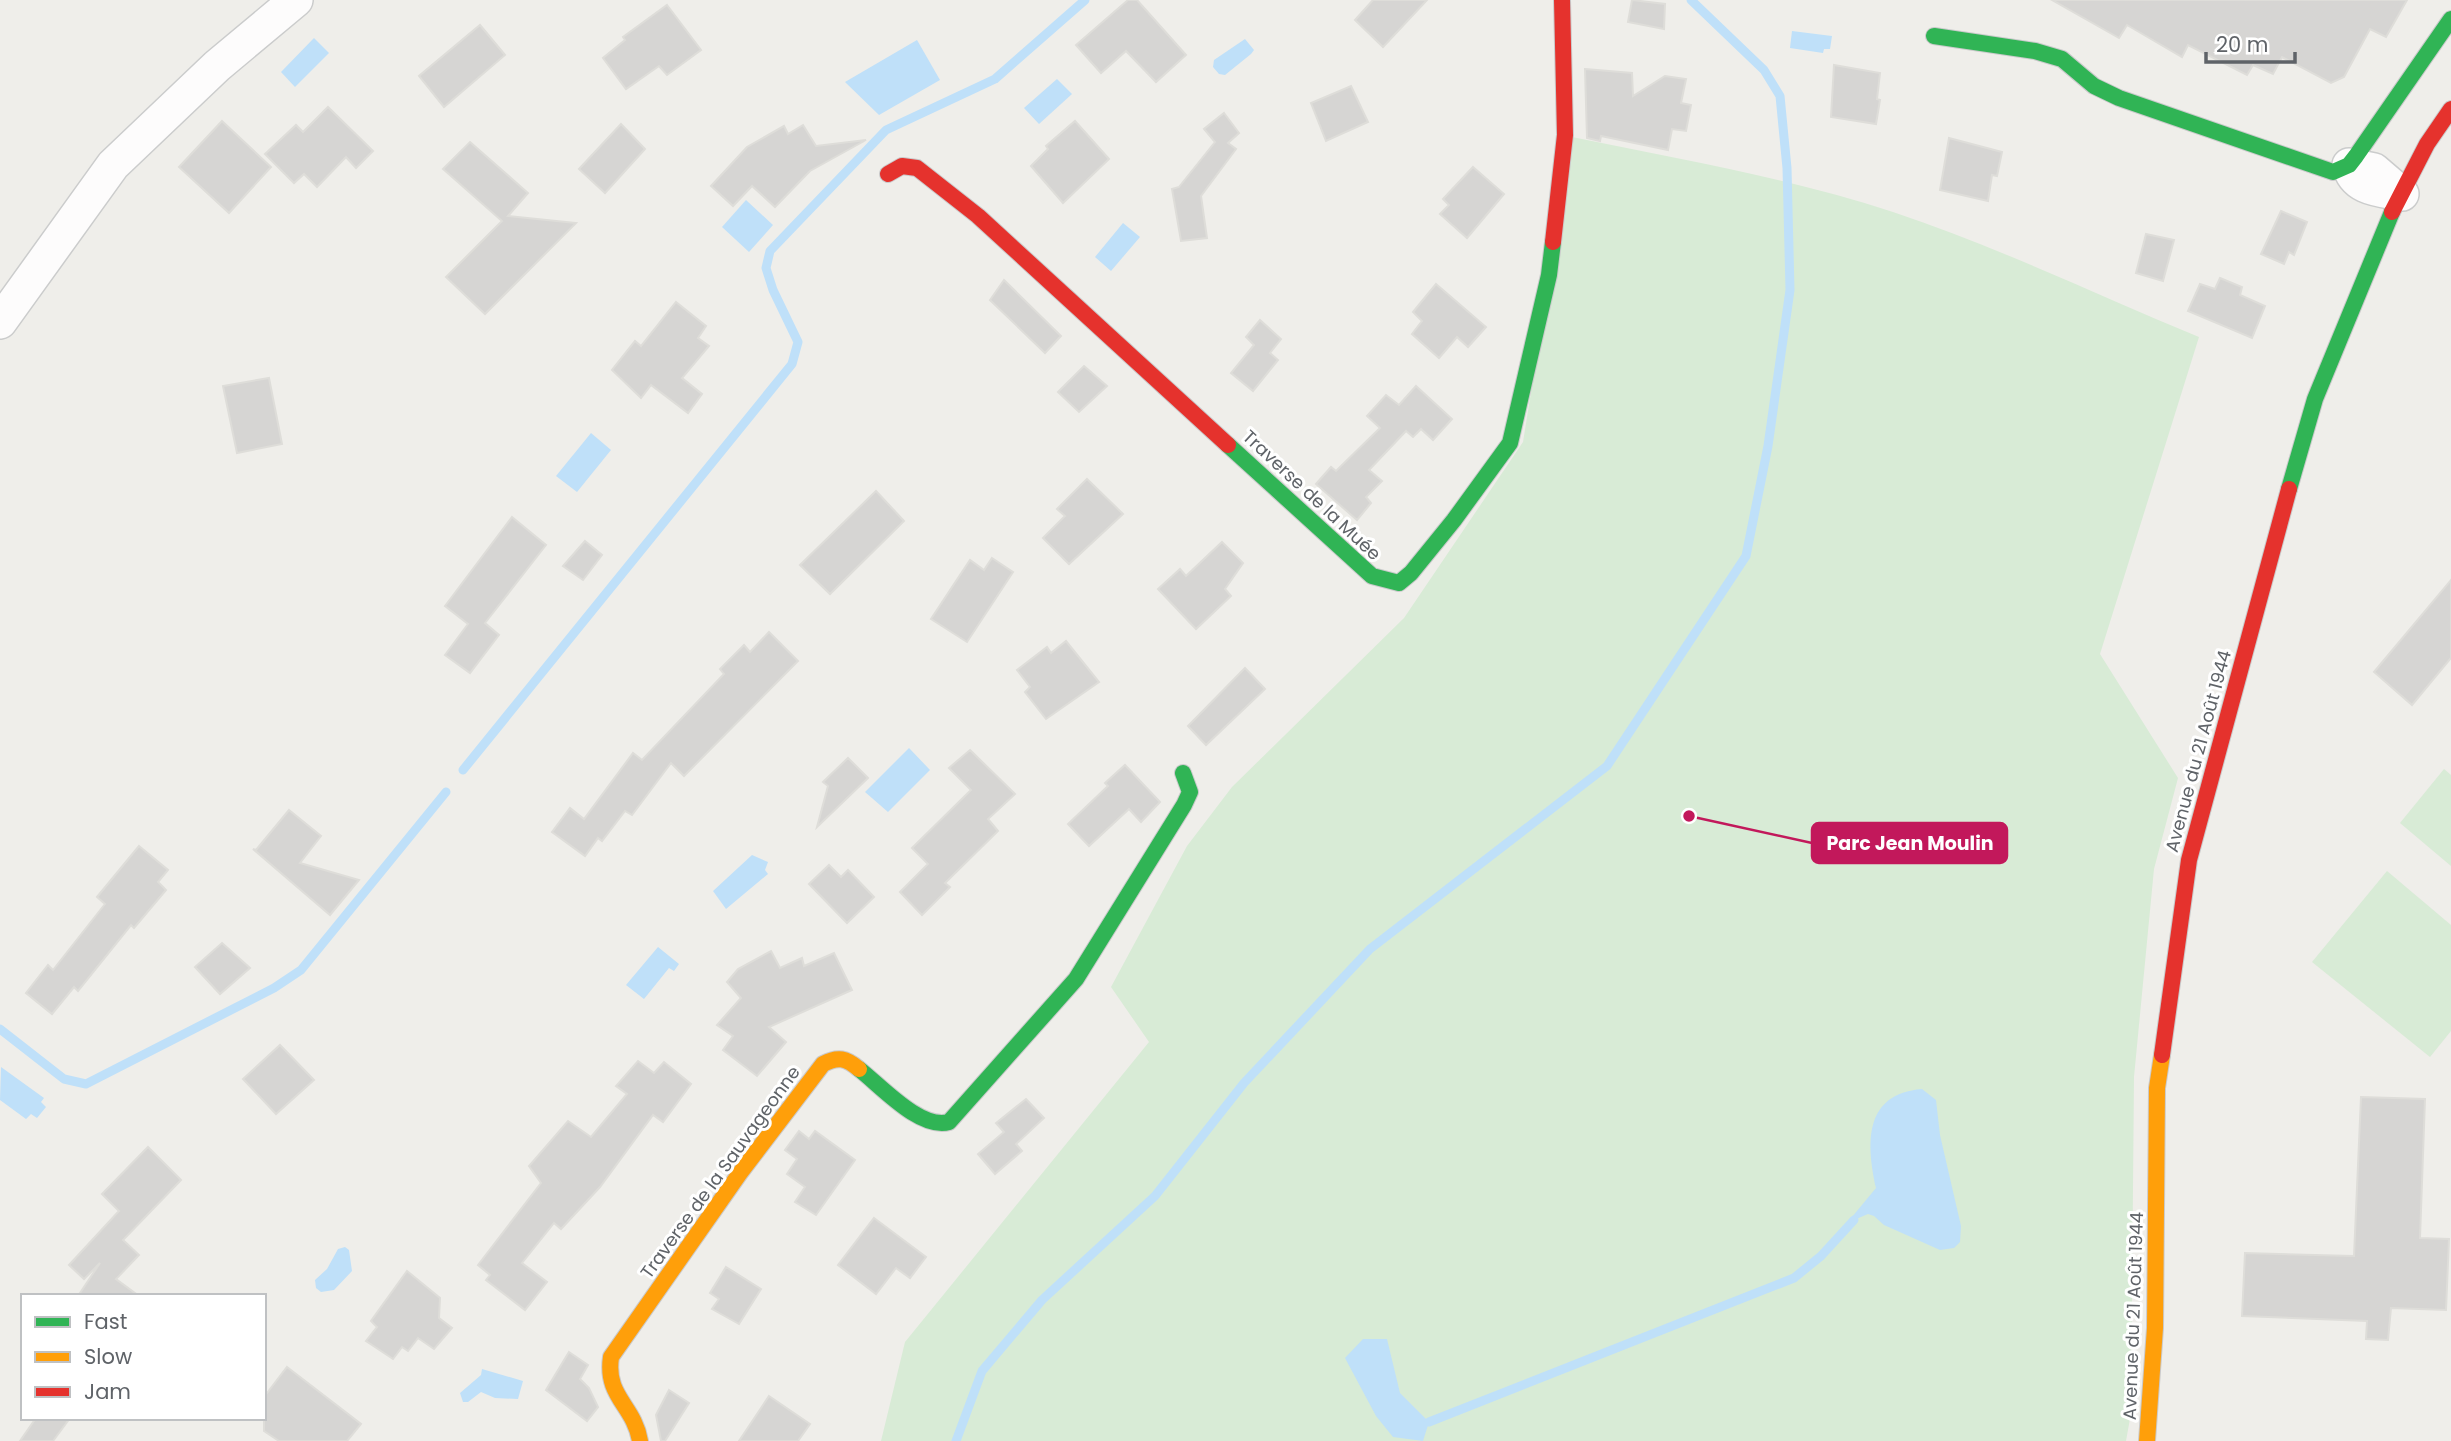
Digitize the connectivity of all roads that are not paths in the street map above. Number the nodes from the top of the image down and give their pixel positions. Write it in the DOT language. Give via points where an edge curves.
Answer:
graph roads {
  1 [pos="296,0"];
  2 [pos="1562,0"];
  3 [pos="2451,19"];
  4 [pos="1934,36"];
  5 [pos="2451,109"];
  6 [pos="2349,165"];
  7 [pos="888,174"];
  8 [pos="2402,194"];
  9 [pos="0,322"];
  10 [pos="1183,773"];
  11 [pos="640,1441"];
  12 [pos="2147,1441"];
  1 -- 9 [label="street" via="217,66 113,165"];
  2 -- 7 [label="street, Traverse de la Muée" via="1565,135 1549,275 1510,443 1454,520 1399,583 1372,576 978,216 917,168 897,166"];
  3 -- 6 [label="street"];
  4 -- 6 [label="street" via="2062,59 2094,86 2119,98 2324,170 2333,172"];
  5 -- 8 [label="street, Avenue du 21 Août 1944"];
  6 -- 8 [label="street" via="2374,170"];
  8 -- 12 [label="street, Avenue du 21 Août 1944" via="2379,238 2315,399 2189,860 2157,1088 2155,1328"];
  10 -- 11 [label="street, Traverse de la Sauvageonne" via="1190,792 1184,805 1076,979 949,1122 924,1121 847,1059 823,1064 611,1357 608,1386 636,1419"];
}
